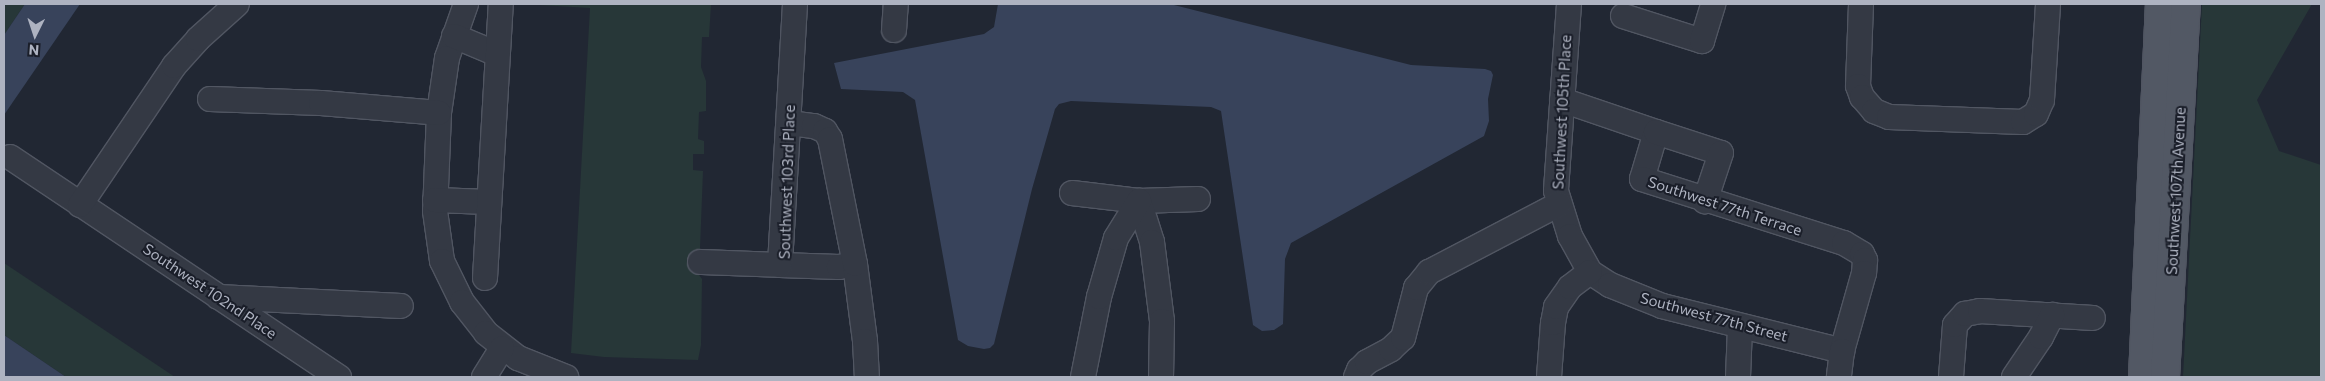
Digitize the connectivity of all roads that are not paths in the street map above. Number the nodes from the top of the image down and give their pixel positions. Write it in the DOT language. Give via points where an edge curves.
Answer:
graph roads {
  1 [pos="237,4"];
  2 [pos="466,4"];
  3 [pos="501,4"];
  4 [pos="795,4"];
  5 [pos="896,4"];
  6 [pos="1569,4"];
  7 [pos="1713,4"];
  8 [pos="1861,4"];
  9 [pos="2048,4"];
  10 [pos="2160,4"];
  11 [pos="2186,4"];
  12 [pos="1623,16"];
  13 [pos="894,30"];
  14 [pos="454,36"];
  15 [pos="497,54"];
  16 [pos="210,99"];
  17 [pos="1562,100"];
  18 [pos="440,113"];
  19 [pos="788,123"];
  20 [pos="1656,132"];
  21 [pos="10,158"];
  22 [pos="1072,193"];
  23 [pos="1198,199"];
  24 [pos="435,200"];
  25 [pos="1139,201"];
  26 [pos="1705,201"];
  27 [pos="489,202"];
  28 [pos="1559,204"];
  29 [pos="80,205"];
  30 [pos="700,262"];
  31 [pos="855,264"];
  32 [pos="780,265"];
  33 [pos="1590,272"];
  34 [pos="485,278"];
  35 [pos="217,297"];
  36 [pos="401,306"];
  37 [pos="2052,315"];
  38 [pos="2093,318"];
  39 [pos="1740,327"];
  40 [pos="502,348"];
  41 [pos="1842,351"];
  42 [pos="339,377"];
  43 [pos="484,377"];
  44 [pos="566,377"];
  45 [pos="867,377"];
  46 [pos="1083,377"];
  47 [pos="1161,377"];
  48 [pos="1356,377"];
  49 [pos="1549,377"];
  50 [pos="1738,377"];
  51 [pos="1839,377"];
  52 [pos="1951,377"];
  53 [pos="2014,377"];
  54 [pos="2143,377"];
  55 [pos="2165,377"];
  1 -- 29 [label="street" via="208,28 174,66"];
  2 -- 14 [label="street"];
  3 -- 15 [label="street"];
  4 -- 19 [label="street, Southwest 103rd Place"];
  5 -- 13 [label="street"];
  6 -- 17 [label="street, Southwest 105th Place"];
  7 -- 12 [label="street" via="1702,41"];
  8 -- 9 [label="street" via="1858,86 1874,112 1889,117 2023,122 2036,114 2042,100"];
  10 -- 54 [label="main road, Southwest 107th Avenue"];
  11 -- 55 [label="main road, Southwest 107th Avenue"];
  14 -- 15 [label="street"];
  14 -- 18 [label="street" via="447,58"];
  15 -- 27 [label="street"];
  16 -- 18 [label="street" via="321,103"];
  17 -- 20 [label="street"];
  17 -- 28 [label="street, Southwest 105th Place" via="1556,191"];
  18 -- 24 [label="street"];
  19 -- 31 [label="street" via="814,126 825,131 830,139"];
  19 -- 32 [label="street, Southwest 103rd Place"];
  20 -- 26 [label="street, Southwest 77th Terrace" via="1642,179"];
  20 -- 26 [label="street" via="1721,153"];
  21 -- 29 [label="street, Southwest 102nd Place"];
  22 -- 25 [label="street"];
  23 -- 25 [label="street"];
  24 -- 27 [label="street"];
  24 -- 40 [label="street" via="438,245 449,279 468,311"];
  25 -- 46 [label="street" via="1113,246"];
  25 -- 47 [label="street" via="1152,242 1162,321"];
  26 -- 41 [label="street, Southwest 77th Terrace" via="1844,243 1862,254 1864,273"];
  27 -- 34 [label="street"];
  28 -- 33 [label="street, Southwest 105th Place" via="1570,236"];
  28 -- 48 [label="street" via="1429,272 1416,288 1403,338 1392,349 1367,362 1358,370"];
  29 -- 35 [label="street, Southwest 102nd Place"];
  30 -- 32 [label="street"];
  31 -- 32 [label="street, Southwest 103rd Place" via="839,267"];
  31 -- 45 [label="street"];
  33 -- 39 [label="street, Southwest 77th Street" via="1610,285 1662,306"];
  33 -- 49 [label="street" via="1570,286 1556,307"];
  35 -- 36 [label="street"];
  35 -- 42 [label="street, Southwest 102nd Place"];
  37 -- 38 [label="street"];
  37 -- 52 [label="street" via="1980,311 1965,314 1955,325"];
  37 -- 53 [label="street"];
  39 -- 41 [label="street, Southwest 77th Street"];
  39 -- 50 [label="street"];
  40 -- 43 [label="street"];
  40 -- 44 [label="street" via="527,363"];
  41 -- 51 [label="street"];
}
